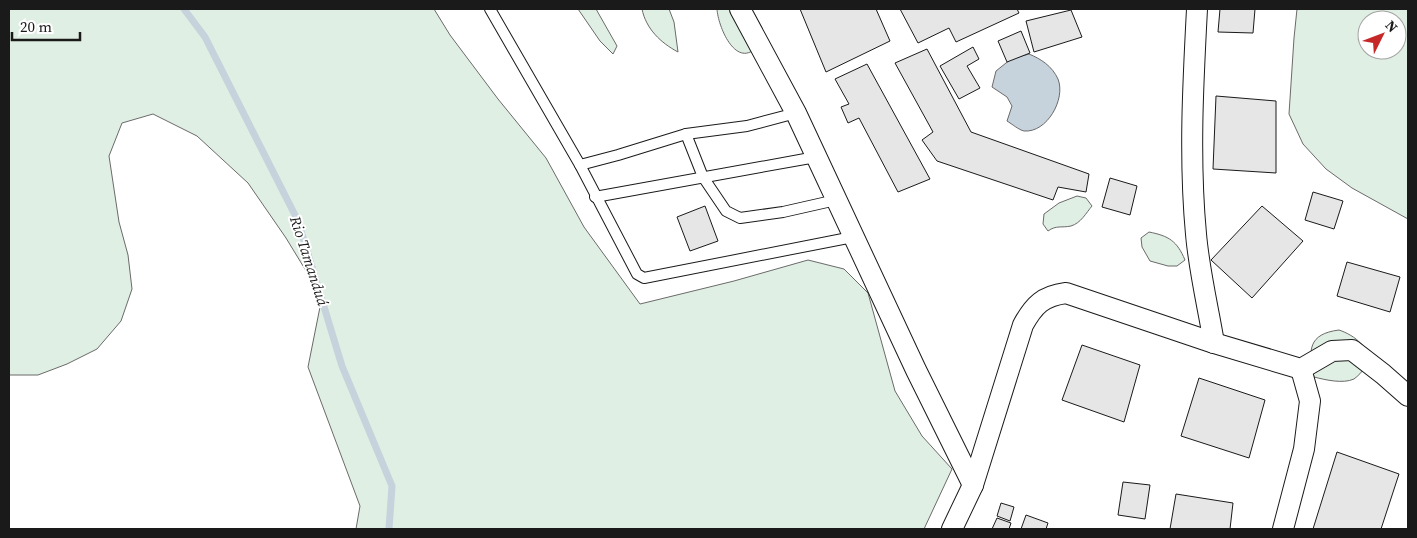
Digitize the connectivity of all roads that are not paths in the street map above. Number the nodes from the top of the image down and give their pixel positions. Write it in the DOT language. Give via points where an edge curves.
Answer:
graph roads {
  1 [pos="490,9"];
  2 [pos="740,9"];
  3 [pos="1197,9"];
  4 [pos="796,113"];
  5 [pos="686,134"];
  6 [pos="816,157"];
  7 [pos="580,165"];
  8 [pos="703,177"];
  9 [pos="595,197"];
  10 [pos="836,200"];
  11 [pos="853,236"];
  12 [pos="1214,343"];
  13 [pos="1301,369"];
  14 [pos="1408,396"];
  15 [pos="973,485"];
  16 [pos="952,529"];
  17 [pos="1283,529"];
  1 -- 7 [label="lane"];
  2 -- 4 [label="street"];
  3 -- 12 [label="street" via="1192,177 1196,236"];
  4 -- 5 [label="lane" via="747,126"];
  4 -- 6 [label="street"];
  5 -- 7 [label="lane"];
  5 -- 8 [label="lane"];
  6 -- 8 [label="lane"];
  6 -- 10 [label="street"];
  7 -- 9 [label="lane"];
  8 -- 9 [label="lane"];
  8 -- 10 [label="lane" via="726,211 740,218"];
  9 -- 11 [label="lane" via="637,274 644,278"];
  10 -- 11 [label="street"];
  11 -- 15 [label="street"];
  12 -- 13 [label="street"];
  12 -- 15 [label="street" via="1066,293 1038,302 1023,325"];
  13 -- 14 [label="street" via="1332,351 1352,350"];
  13 -- 17 [label="street" via="1310,401 1304,450"];
  15 -- 16 [label="street"];
}
